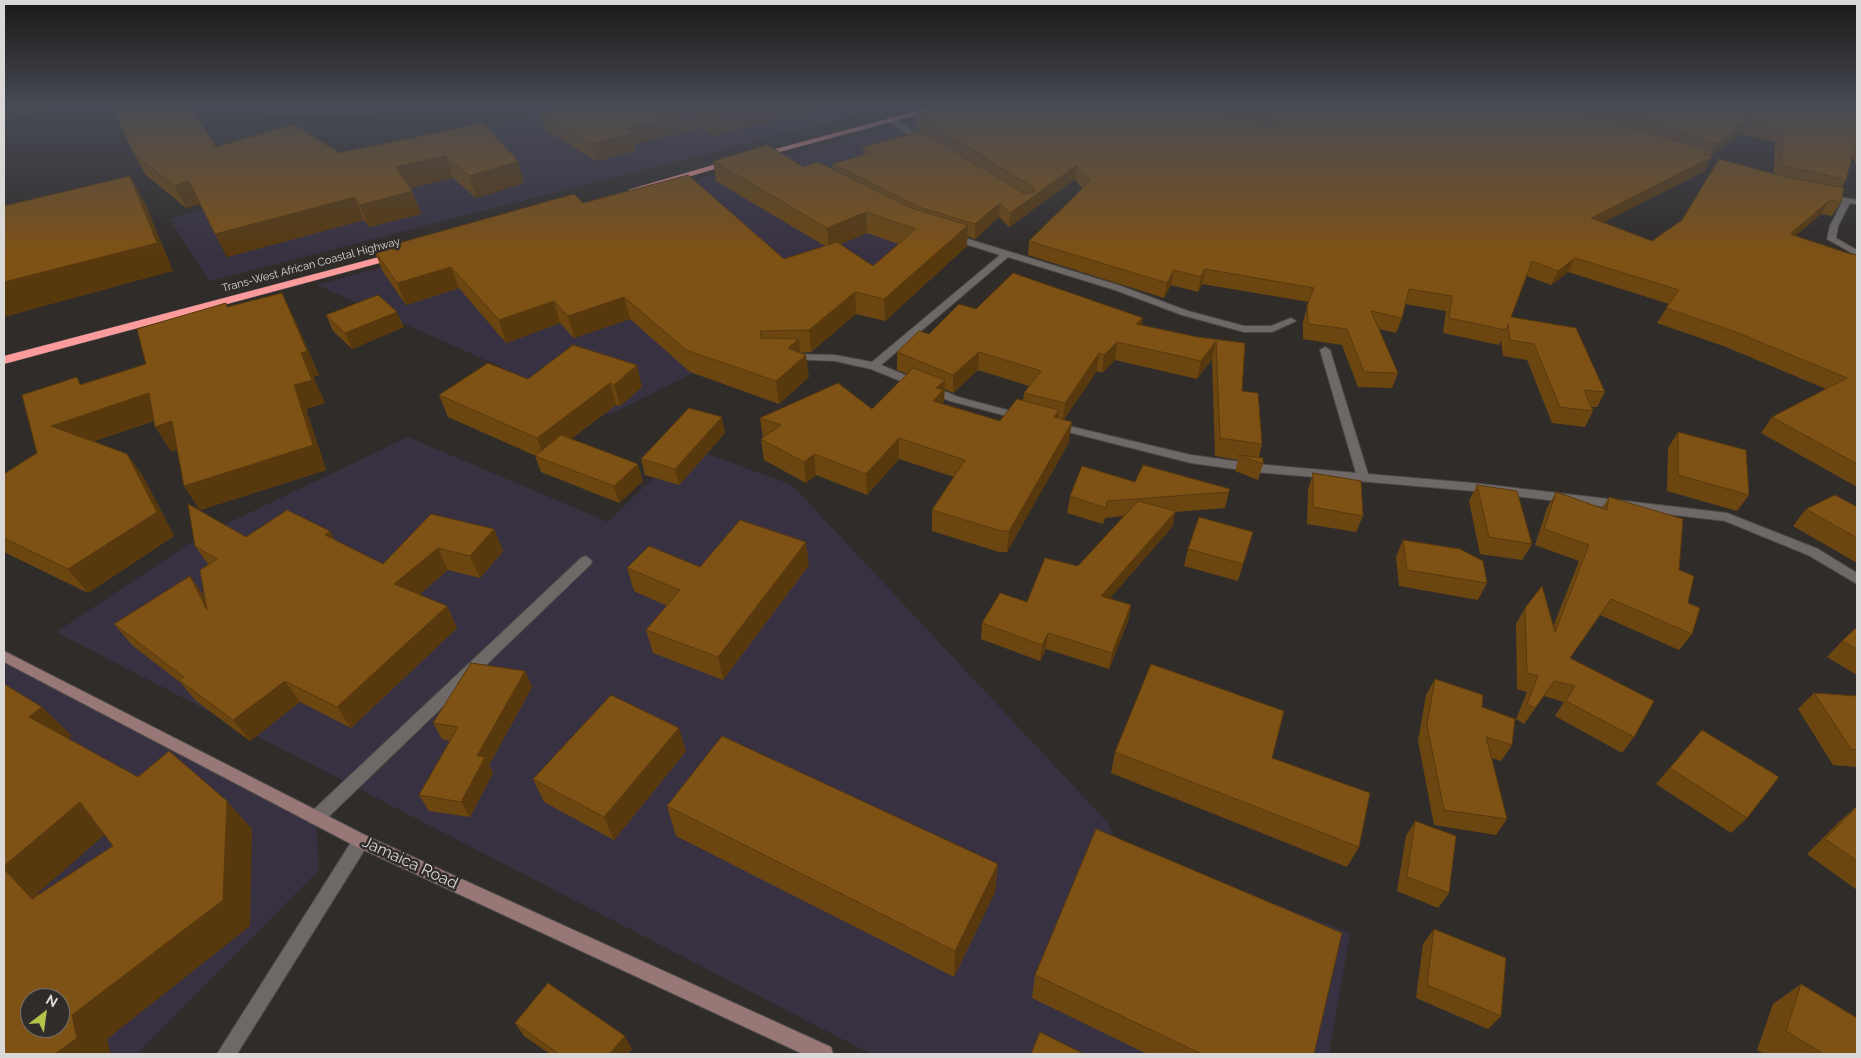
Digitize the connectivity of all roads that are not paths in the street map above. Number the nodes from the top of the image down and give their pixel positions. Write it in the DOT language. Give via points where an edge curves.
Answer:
graph roads {
  1 [pos="755,156"];
  2 [pos="781,156"];
  3 [pos="789,160"];
  4 [pos="620,193"];
  5 [pos="1820,194"];
  6 [pos="1847,200"];
  7 [pos="1857,202"];
  8 [pos="942,234"];
  9 [pos="412,251"];
  10 [pos="1857,253"];
  11 [pos="1006,254"];
  12 [pos="1291,320"];
  13 [pos="1325,350"];
  14 [pos="778,356"];
  15 [pos="4,360"];
  16 [pos="874,366"];
  17 [pos="1030,419"];
  18 [pos="1047,424"];
  19 [pos="1363,477"];
  20 [pos="586,561"];
  21 [pos="1857,579"];
  22 [pos="4,656"];
  23 [pos="316,818"];
  24 [pos="361,841"];
  25 [pos="226,1054"];
  26 [pos="824,1054"];
  1 -- 4 [label="highway"];
  2 -- 3 [label="street"];
  5 -- 6 [label="street"];
  6 -- 7 [label="street"];
  6 -- 10 [label="street" via="1830,240"];
  8 -- 11 [label="street"];
  9 -- 15 [label="highway, Trans-West African Coastal Highway"];
  11 -- 12 [label="street" via="1244,329 1272,329"];
  11 -- 16 [label="street"];
  13 -- 19 [label="street"];
  14 -- 16 [label="street" via="835,358"];
  16 -- 17 [label="street" via="954,399"];
  18 -- 19 [label="street" via="1191,459"];
  19 -- 21 [label="street" via="1625,503 1727,517 1813,552"];
  20 -- 23 [label="street"];
  22 -- 23 [label="street, Jamaica Road"];
  23 -- 24 [label="street, Jamaica Road"];
  24 -- 25 [label="street"];
  24 -- 26 [label="street, Jamaica Road"];
}
